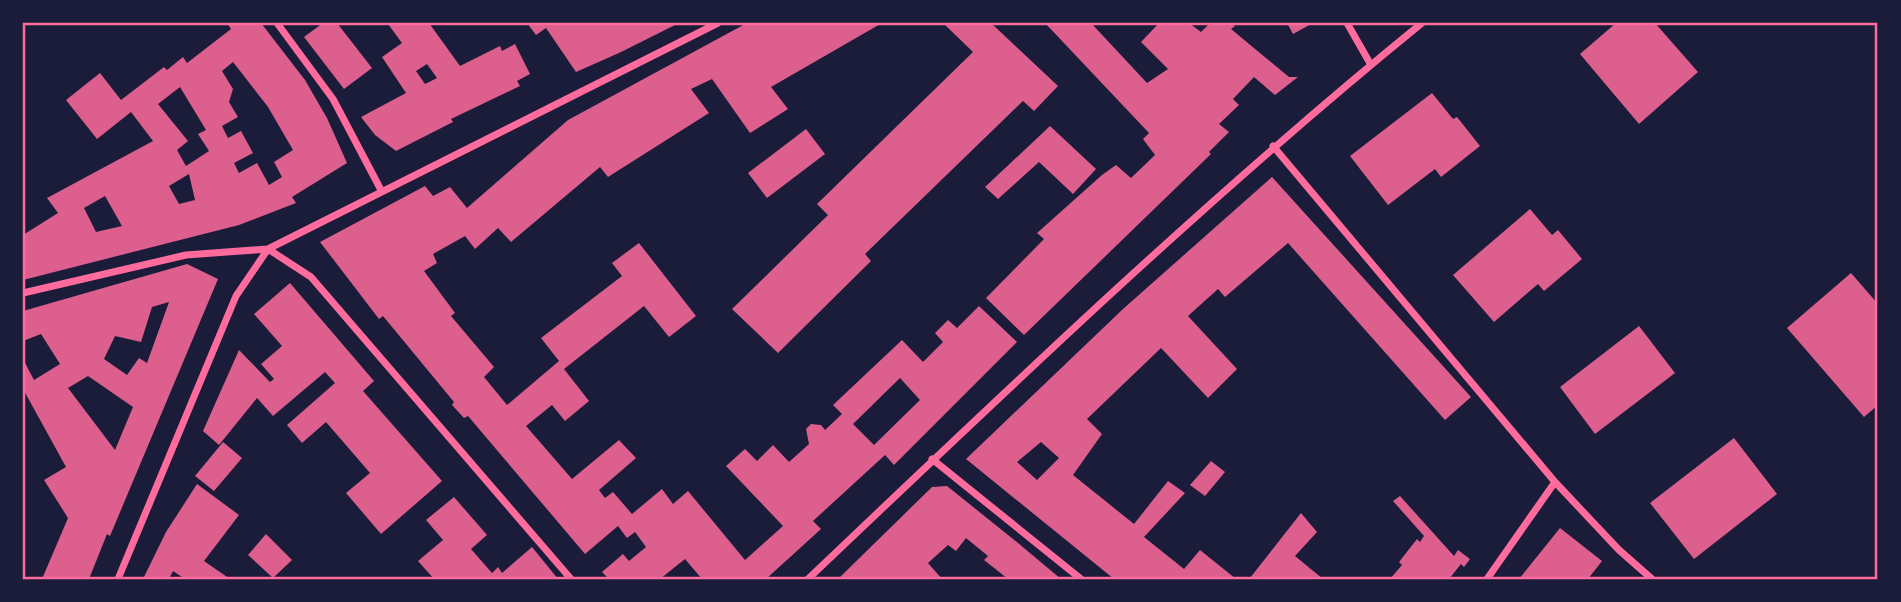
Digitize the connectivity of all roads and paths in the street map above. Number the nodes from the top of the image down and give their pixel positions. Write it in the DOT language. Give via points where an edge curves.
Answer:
graph roads {
  1 [pos="277,23"];
  2 [pos="718,23"];
  3 [pos="1347,23"];
  4 [pos="1422,23"];
  5 [pos="1371,65"];
  6 [pos="1273,146"];
  7 [pos="381,190"];
  8 [pos="268,248"];
  9 [pos="23,293"];
  10 [pos="932,459"];
  11 [pos="1555,482"];
  12 [pos="118,579"];
  13 [pos="571,579"];
  14 [pos="808,579"];
  15 [pos="1081,579"];
  16 [pos="1487,579"];
  17 [pos="1653,579"];
  1 -- 7 [label="street" via="333,99"];
  2 -- 7 [label="street"];
  3 -- 5 [label="street"];
  4 -- 5 [label="street"];
  5 -- 6 [label="street"];
  6 -- 10 [label="street"];
  6 -- 11 [label="street"];
  7 -- 8 [label="street"];
  8 -- 9 [label="street" via="186,255"];
  8 -- 12 [label="street" via="236,296"];
  8 -- 13 [label="street" via="311,277"];
  10 -- 14 [label="street"];
  10 -- 15 [label="street"];
  11 -- 16 [label="street"];
  11 -- 17 [label="street"];
}
